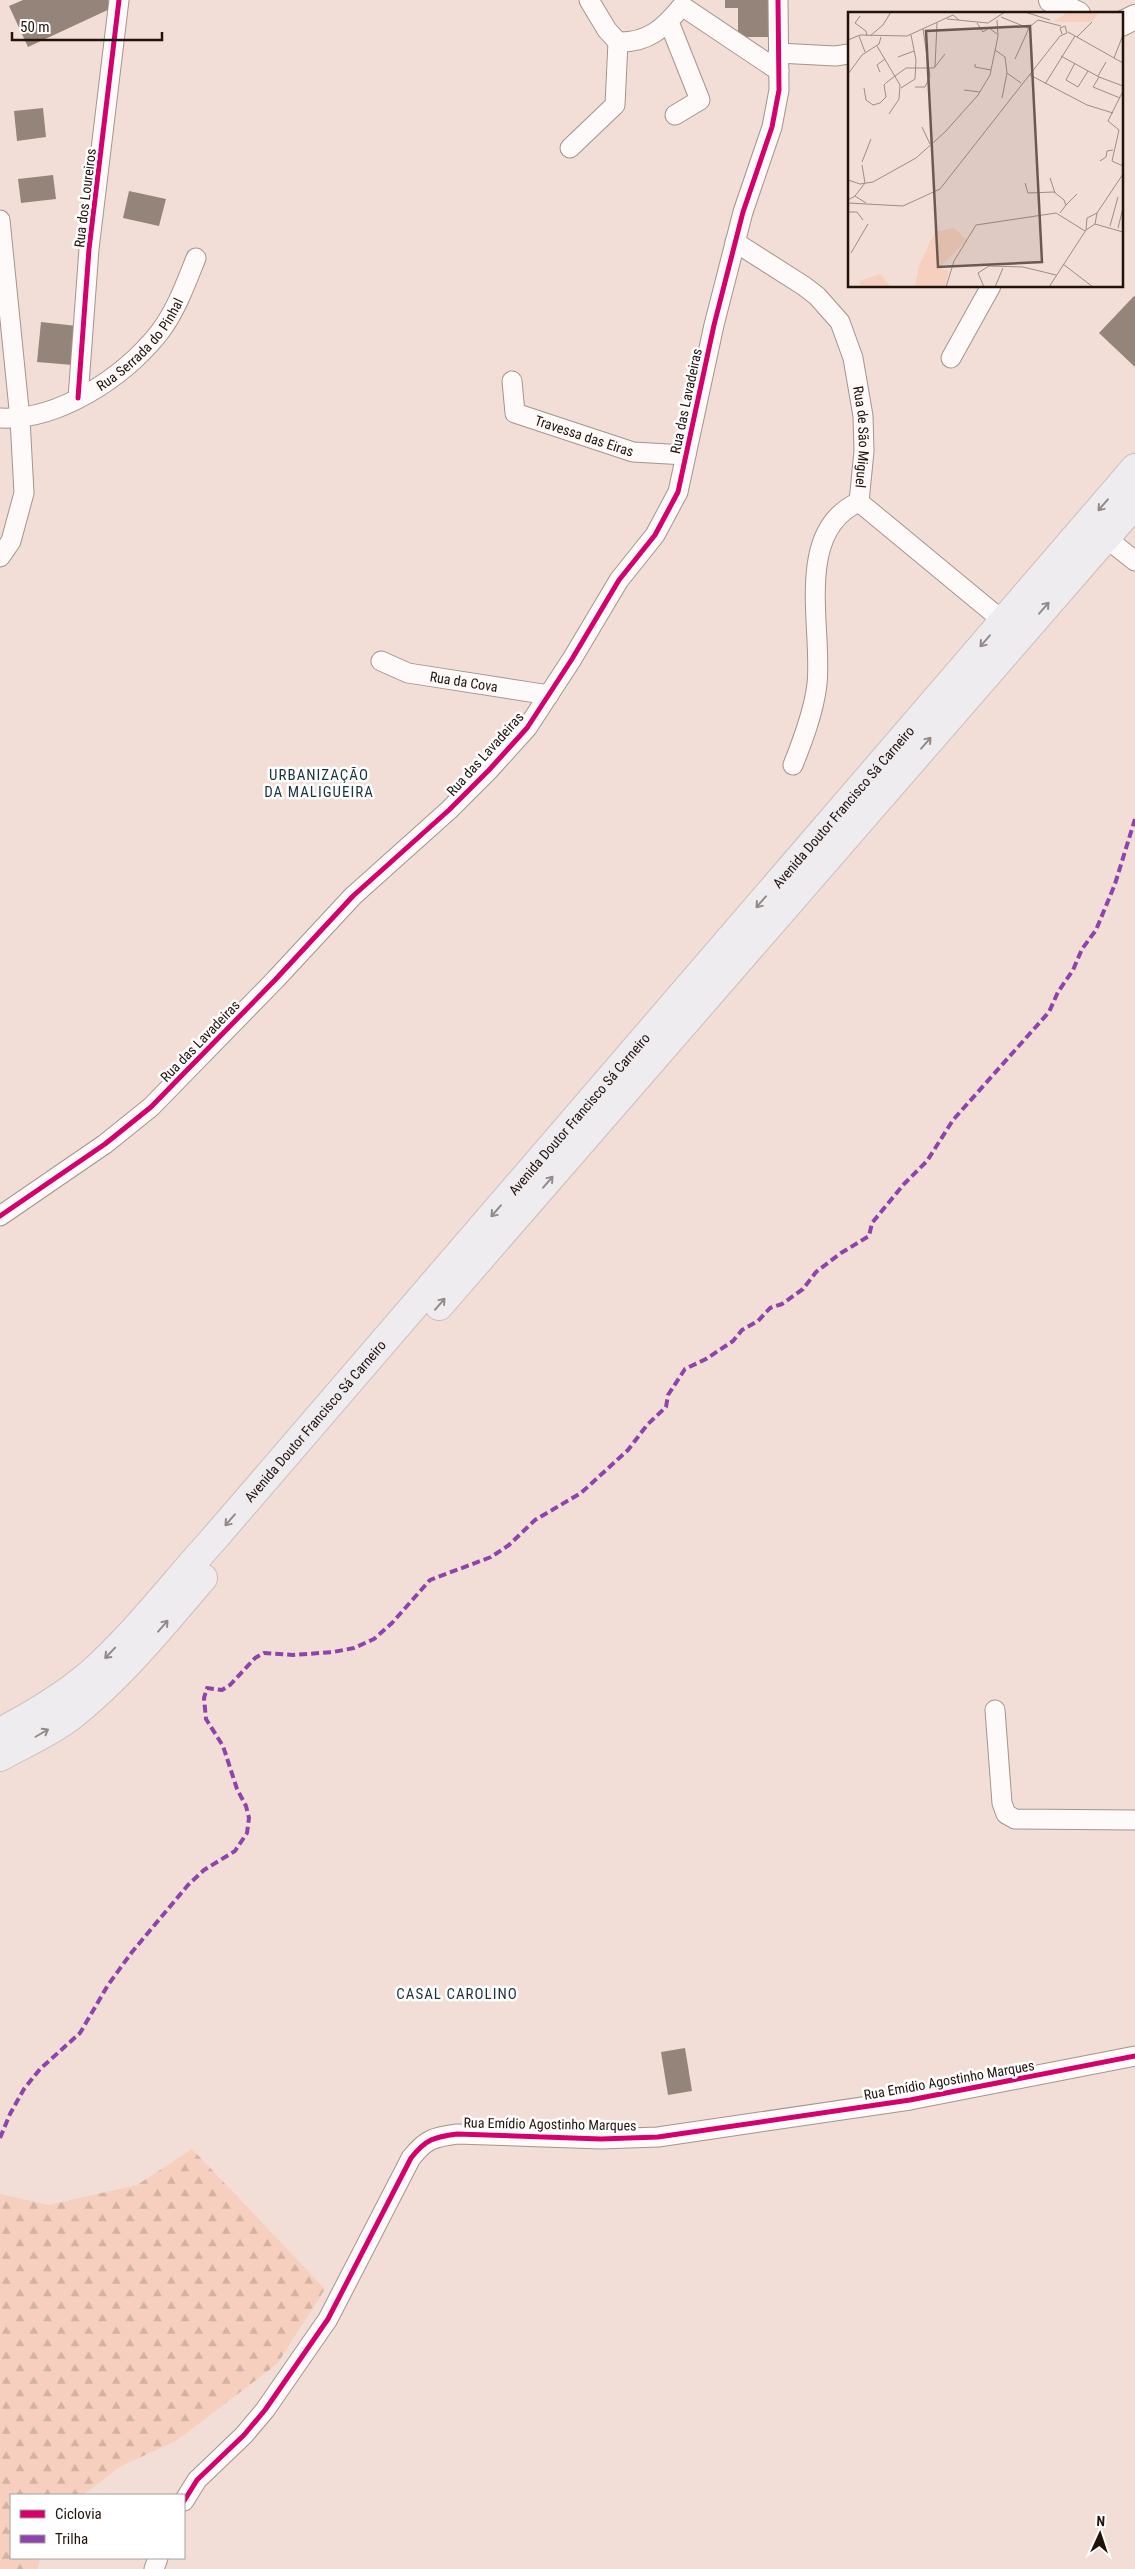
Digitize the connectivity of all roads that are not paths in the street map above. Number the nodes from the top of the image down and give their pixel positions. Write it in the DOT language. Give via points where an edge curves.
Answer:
graph roads {
  1 [pos="119,0"];
  2 [pos="589,0"];
  3 [pos="778,0"];
  4 [pos="1051,0"];
  5 [pos="682,3"];
  6 [pos="1074,12"];
  7 [pos="1135,17"];
  8 [pos="669,22"];
  9 [pos="1122,24"];
  10 [pos="618,42"];
  11 [pos="848,54"];
  12 [pos="779,62"];
  13 [pos="675,115"];
  14 [pos="570,148"];
  15 [pos="0,220"];
  16 [pos="735,242"];
  17 [pos="196,258"];
  18 [pos="990,288"];
  19 [pos="951,358"];
  20 [pos="512,382"];
  21 [pos="78,398"];
  22 [pos="0,418"];
  23 [pos="20,419"];
  24 [pos="686,455"];
  25 [pos="1135,468"];
  26 [pos="860,502"];
  27 [pos="1135,504"];
  28 [pos="1106,538"];
  29 [pos="0,557"];
  30 [pos="1135,560"];
  31 [pos="1003,621"];
  32 [pos="381,661"];
  33 [pos="549,695"];
  34 [pos="793,765"];
  35 [pos="0,1216"];
  36 [pos="995,1710"];
  37 [pos="0,1732"];
  38 [pos="0,1758"];
  39 [pos="1135,1820"];
  40 [pos="1135,2056"];
  41 [pos="185,2499"];
  1 -- 21 [label="street, Rua dos Loureiros" via="90,249"];
  2 -- 10 [label="street"];
  3 -- 12 [label="street, Rua das Lavadeiras"];
  4 -- 6 [label="street"];
  5 -- 8 [label="street"];
  5 -- 12 [label="street"];
  7 -- 9 [label="street"];
  8 -- 10 [label="street" via="634,42"];
  8 -- 13 [label="street" via="700,100"];
  10 -- 14 [label="street" via="615,105"];
  11 -- 12 [label="street"];
  12 -- 16 [label="street, Rua das Lavadeiras" via="779,90 772,127"];
  15 -- 23 [label="street"];
  16 -- 24 [label="street, Rua das Lavadeiras"];
  16 -- 26 [label="street, Rua de São Miguel" via="804,286 840,322 853,358 862,409 864,451"];
  17 -- 21 [label="street, Rua Serrada do Pinhal" via="181,295 159,332 114,376"];
  18 -- 19 [label="street"];
  20 -- 24 [label="street, Travessa das Eiras" via="515,413 633,452"];
  21 -- 23 [label="street, Rua Serrada do Pinhal"];
  22 -- 23 [label="street, Rua Serrada do Pinhal"];
  23 -- 29 [label="street" via="24,493 11,542"];
  24 -- 33 [label="street, Rua das Lavadeiras" via="678,492 668,514 619,580"];
  25 -- 31 [label="main road, Avenida Doutor Francisco Sá Carneiro, one-way"];
  26 -- 31 [label="street, Rua de São Miguel"];
  26 -- 34 [label="street" via="846,508 832,525 818,564 814,609 817,684"];
  27 -- 28 [label="main road, Avenida Doutor Francisco Sá Carneiro"];
  28 -- 30 [label="street"];
  38 -- 28 [label="main road, Avenida Doutor Francisco Sá Carneiro, one-way" via="68,1718 103,1690 160,1629"];
  31 -- 37 [label="main road, Avenida Doutor Francisco Sá Carneiro, one-way" via="129,1634 90,1674 49,1704"];
  32 -- 33 [label="street, Rua da Cova" via="408,673"];
  33 -- 35 [label="street, Rua das Lavadeiras" via="527,728 489,770 353,896 151,1107 105,1144"];
  36 -- 39 [label="street" via="1002,1802 1006,1814 1015,1819"];
  40 -- 41 [label="street, Rua Emídio Agostinho Marques" via="910,2100 658,2137 601,2139 457,2134 434,2137 421,2145 411,2158 328,2319 266,2410 197,2480"];
}
